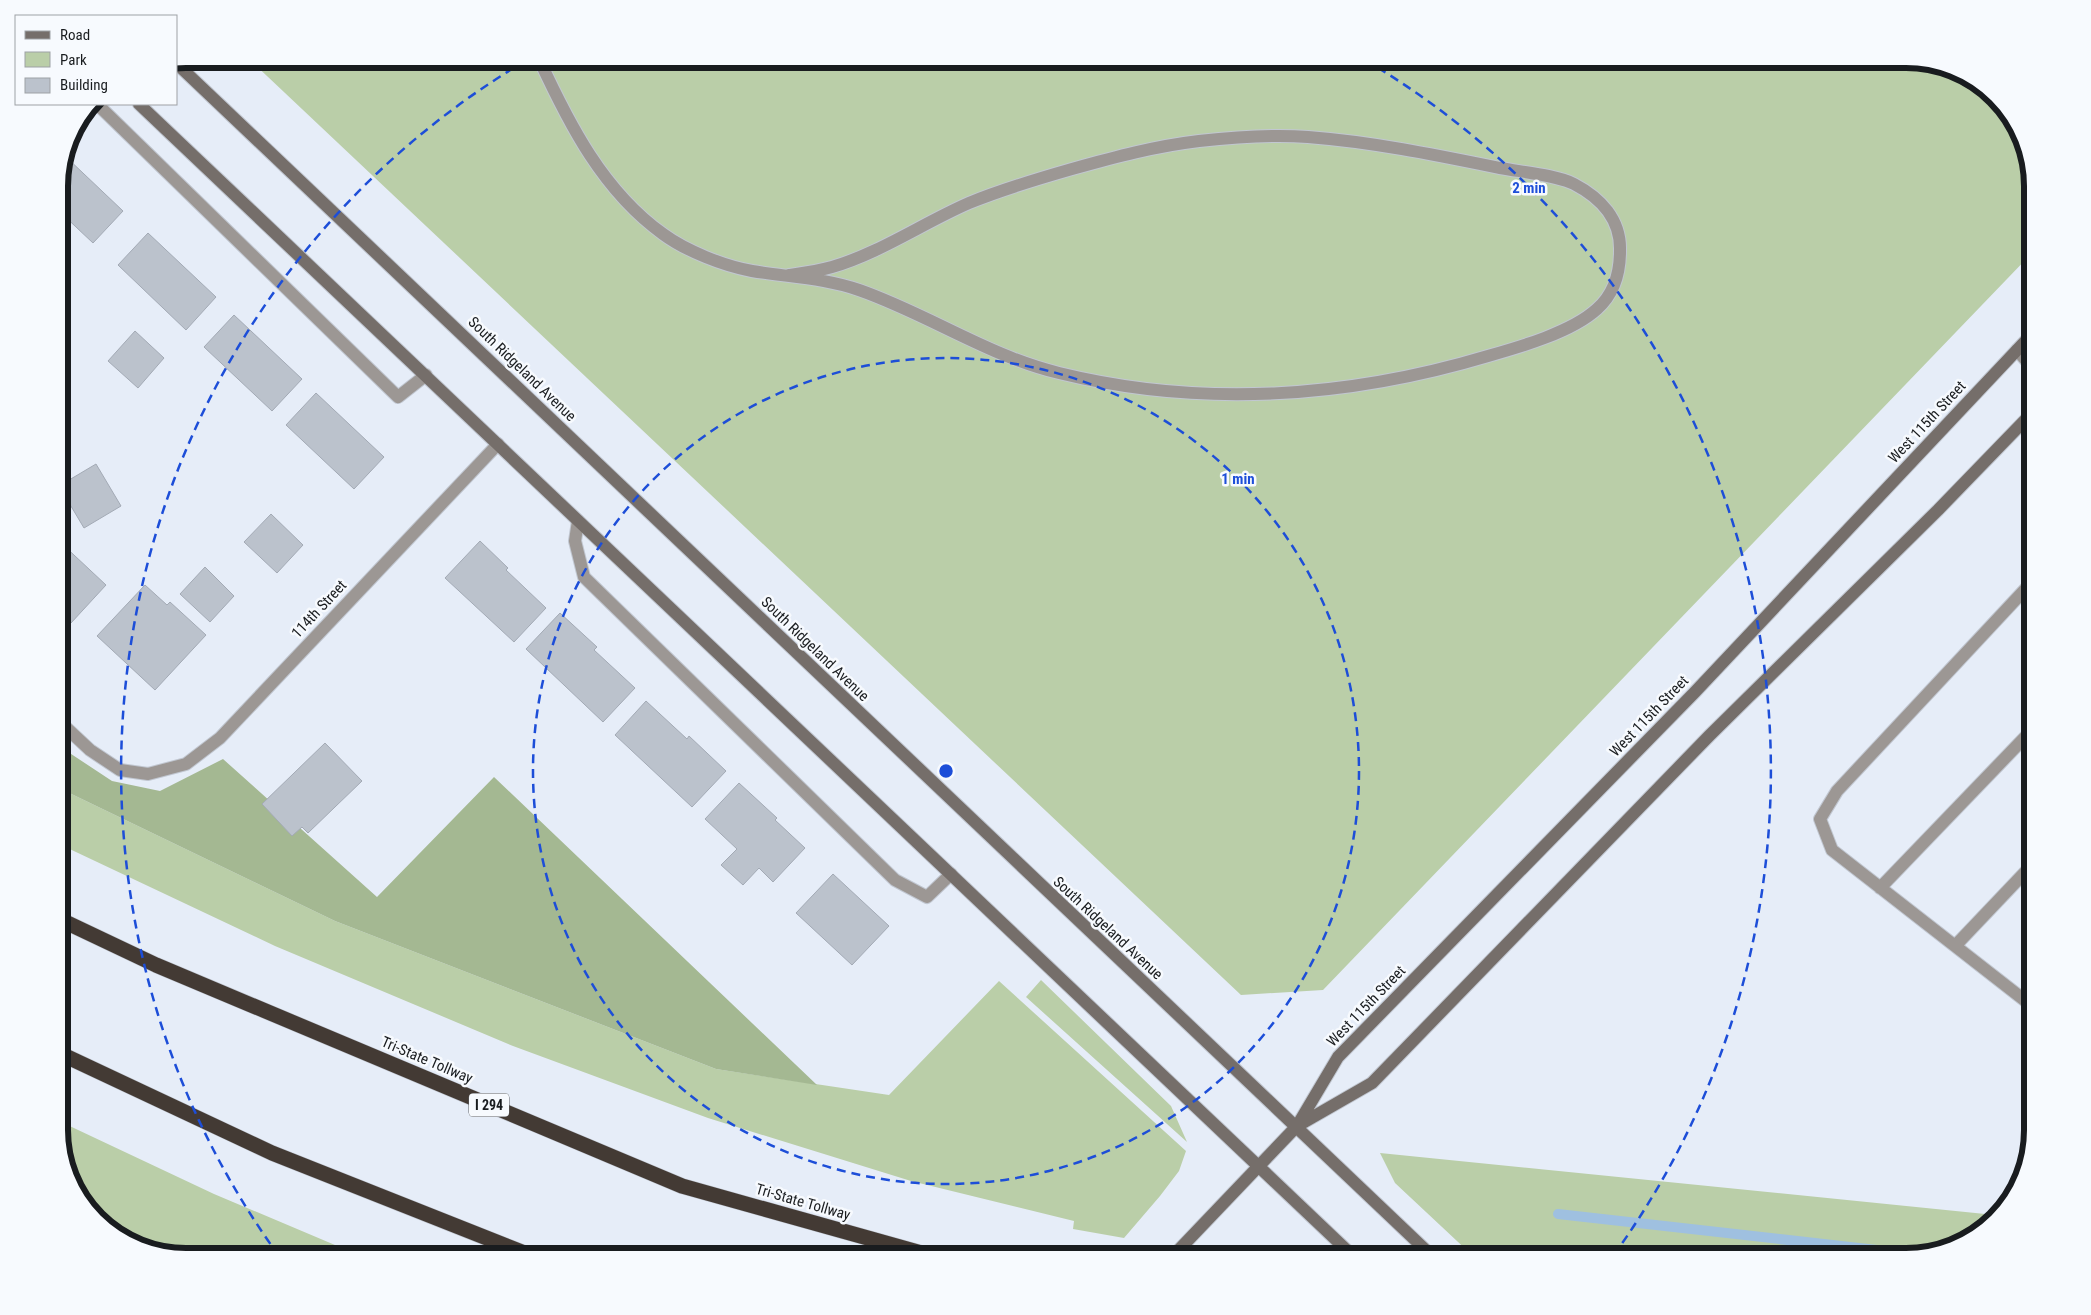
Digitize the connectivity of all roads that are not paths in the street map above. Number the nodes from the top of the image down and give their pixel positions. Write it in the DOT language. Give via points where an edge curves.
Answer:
graph roads {
  1 [pos="182,68"];
  2 [pos="544,68"];
  3 [pos="140,105"];
  4 [pos="99,106"];
  5 [pos="789,275"];
  6 [pos="2023,343"];
  7 [pos="2017,350"];
  8 [pos="2023,357"];
  9 [pos="426,375"];
  10 [pos="2023,421"];
  11 [pos="498,444"];
  12 [pos="578,521"];
  13 [pos="2023,591"];
  14 [pos="68,729"];
  15 [pos="2024,739"];
  16 [pos="951,874"];
  17 [pos="2024,875"];
  18 [pos="1880,888"];
  19 [pos="68,923"];
  20 [pos="1955,946"];
  21 [pos="2024,1000"];
  22 [pos="68,1057"];
  23 [pos="1297,1126"];
  24 [pos="1258,1167"];
  25 [pos="512,1248"];
  26 [pos="903,1248"];
  27 [pos="1181,1248"];
  28 [pos="1344,1248"];
  29 [pos="1424,1248"];
  1 -- 23 [label="main road, South Ridgeland Avenue" via="1136,977"];
  2 -- 5 [label="street" via="597,168 630,206 665,236 708,258 748,271"];
  3 -- 9 [label="main road"];
  4 -- 9 [label="street" via="398,397"];
  5 -- 5 [label="street" via="831,268 1015,185 1143,149 1247,137 1304,136 1407,149 1570,181 1607,208 1620,233 1618,278 1608,296 1594,312 1565,328 1520,347 1411,377 1287,394 1172,393 1055,372 1002,355 854,288"];
  6 -- 7 [label="main road, West 115th Street"];
  7 -- 8 [label="street"];
  7 -- 23 [label="main road, West 115th Street" via="1695,692 1338,1058"];
  9 -- 11 [label="main road"];
  10 -- 23 [label="main road, West 115th Street" via="1938,510 1708,736 1372,1082"];
  11 -- 12 [label="main road"];
  11 -- 14 [label="street, 114th Street" via="220,738 186,764 148,774 120,770 90,750"];
  12 -- 16 [label="main road"];
  12 -- 16 [label="street" via="575,541 584,577 895,880 926,897"];
  13 -- 18 [label="street" via="1837,791 1820,819 1832,850"];
  15 -- 18 [label="street"];
  16 -- 24 [label="main road"];
  17 -- 20 [label="street"];
  18 -- 20 [label="street"];
  19 -- 26 [label="highway, Tri-State Tollway / I 294" via="156,965 682,1186"];
  20 -- 21 [label="street"];
  22 -- 25 [label="highway" via="272,1153"];
  23 -- 24 [label="main road, West 115th Street"];
  23 -- 29 [label="main road, South Ridgeland Avenue"];
  24 -- 27 [label="main road, West 115th Street"];
  24 -- 28 [label="main road"];
}
